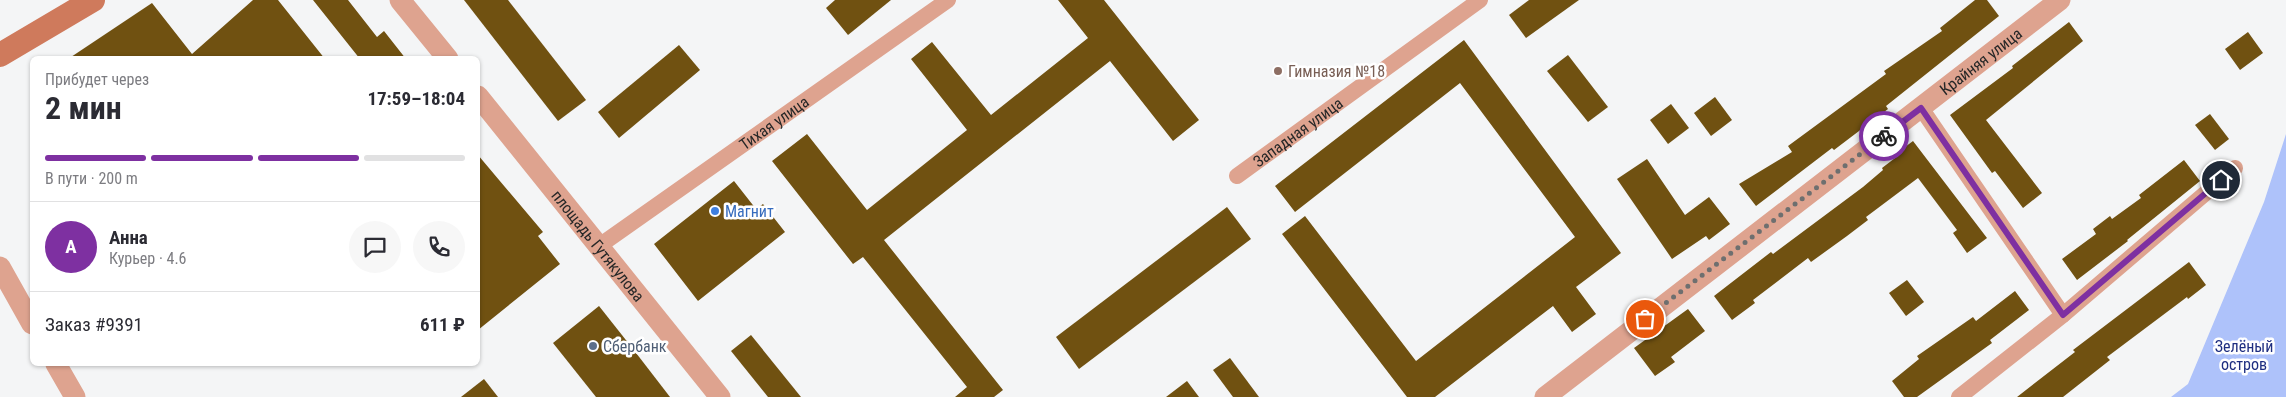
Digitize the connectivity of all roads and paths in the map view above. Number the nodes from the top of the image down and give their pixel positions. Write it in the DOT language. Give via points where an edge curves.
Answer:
graph roads {
  1 [pos="93,0"];
  2 [pos="400,0"];
  3 [pos="948,0"];
  4 [pos="1480,0"];
  5 [pos="2060,0"];
  6 [pos="0,55"];
  7 [pos="446,56"];
  8 [pos="480,98"];
  9 [pos="1921,108"];
  10 [pos="2235,168"];
  11 [pos="1237,176"];
  12 [pos="599,246"];
  13 [pos="0,267"];
  14 [pos="2063,315"];
  15 [pos="30,320"];
  16 [pos="57,366"];
  17 [pos="75,397"];
  18 [pos="720,397"];
  19 [pos="1545,397"];
  20 [pos="1959,397"];
  1 -- 6 [label="main road"];
  2 -- 7 [label="street"];
  3 -- 12 [label="street, Тихая улица"];
  4 -- 11 [label="street, Западная улица"];
  5 -- 9 [label="street, Крайняя улица"];
  8 -- 12 [label="street, площадь Гутякулова"];
  9 -- 14 [label="street"];
  9 -- 19 [label="street, Крайняя улица"];
  10 -- 14 [label="street"];
  12 -- 18 [label="street, площадь Гутякулова"];
  13 -- 15 [label="street"];
  14 -- 20 [label="street"];
  16 -- 17 [label="street"];
}
